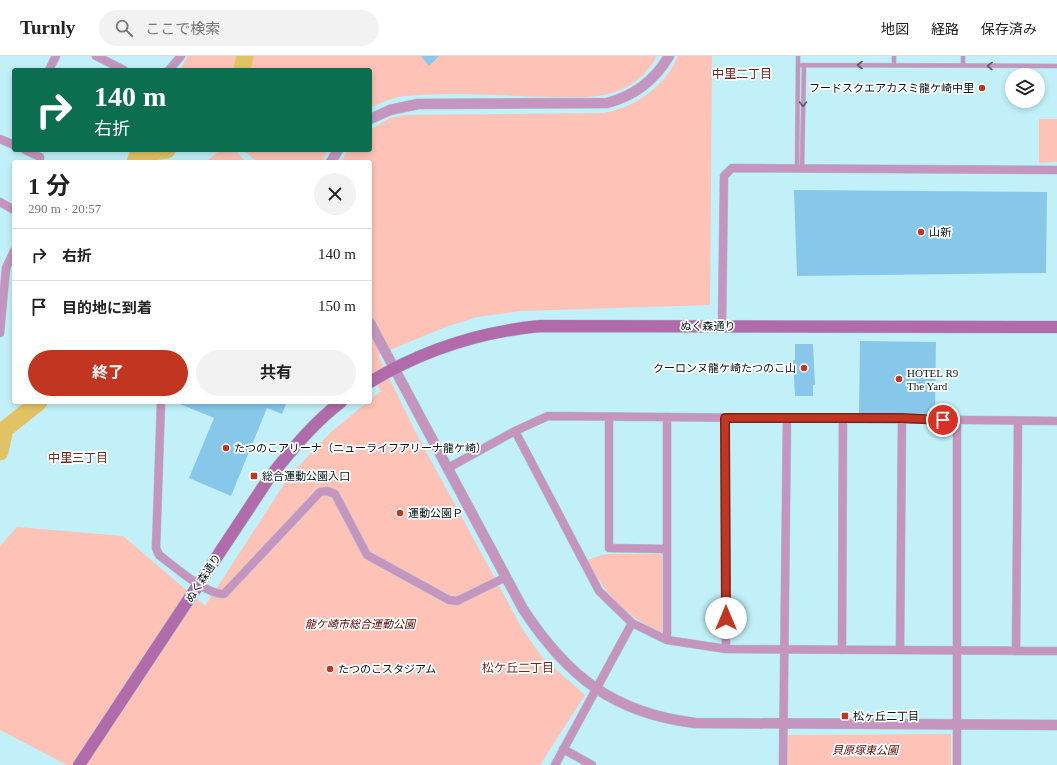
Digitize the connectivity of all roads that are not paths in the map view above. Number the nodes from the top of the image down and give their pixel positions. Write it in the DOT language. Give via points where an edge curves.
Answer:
graph roads {
  1 [pos="56,56"];
  2 [pos="96,56"];
  3 [pos="180,56"];
  4 [pos="669,56"];
  5 [pos="798,56"];
  6 [pos="894,56"];
  7 [pos="963,56"];
  8 [pos="798,65"];
  9 [pos="804,65"];
  10 [pos="894,65"];
  11 [pos="962,65"];
  12 [pos="1057,66"];
  13 [pos="50,68"];
  14 [pos="120,68"];
  15 [pos="171,68"];
  16 [pos="372,118"];
  17 [pos="0,139"];
  18 [pos="12,143"];
  19 [pos="29,152"];
  20 [pos="40,160"];
  21 [pos="799,168"];
  22 [pos="1057,170"];
  23 [pos="0,202"];
  24 [pos="12,209"];
  25 [pos="12,254"];
  26 [pos="3,266"];
  27 [pos="722,326"];
  28 [pos="372,327"];
  29 [pos="1057,327"];
  30 [pos="0,333"];
  31 [pos="394,368"];
  32 [pos="372,381"];
  33 [pos="161,404"];
  34 [pos="339,404"];
  35 [pos="609,417"];
  36 [pos="667,417"];
  37 [pos="725,418"];
  38 [pos="787,418"];
  39 [pos="843,418"];
  40 [pos="902,418"];
  41 [pos="957,421"];
  42 [pos="1018,421"];
  43 [pos="1057,421"];
  44 [pos="515,431"];
  45 [pos="448,468"];
  46 [pos="667,549"];
  47 [pos="506,577"];
  48 [pos="199,585"];
  49 [pos="632,623"];
  50 [pos="667,640"];
  51 [pos="726,649"];
  52 [pos="784,650"];
  53 [pos="842,650"];
  54 [pos="900,650"];
  55 [pos="957,651"];
  56 [pos="1016,651"];
  57 [pos="1057,651"];
  58 [pos="596,689"];
  59 [pos="784,724"];
  60 [pos="957,724"];
  61 [pos="1057,725"];
  62 [pos="563,749"];
  63 [pos="79,765"];
  64 [pos="555,765"];
  65 [pos="592,765"];
  66 [pos="783,765"];
  67 [pos="957,765"];
  1 -- 13 [label="street"];
  2 -- 14 [label="street"];
  3 -- 15 [label="street"];
  4 -- 16 [label="street" via="650,81 635,92 607,103 418,104 390,110"];
  5 -- 8 [label="lane"];
  6 -- 10 [label="lane"];
  7 -- 11 [label="lane"];
  8 -- 9 [label="lane"];
  8 -- 21 [label="lane"];
  10 -- 9 [label="lane, one-way"];
  9 -- 21 [label="lane, one-way"];
  10 -- 11 [label="lane"];
  12 -- 11 [label="lane, one-way"];
  17 -- 18 [label="street"];
  19 -- 20 [label="street" via="40,157"];
  21 -- 22 [label="street"];
  21 -- 27 [label="street" via="732,168 724,176"];
  23 -- 24 [label="street"];
  25 -- 26 [label="street"];
  26 -- 30 [label="street"];
  27 -- 29 [label="main road, ぬく森通り"];
  27 -- 31 [label="main road, ぬく森通り" via="567,324 515,328 464,340"];
  28 -- 31 [label="street"];
  31 -- 32 [label="main road, ぬく森通り"];
  31 -- 45 [label="street"];
  33 -- 48 [label="street" via="156,548 159,555"];
  34 -- 48 [label="main road, ぬく森通り" via="295,445 269,478"];
  35 -- 36 [label="street"];
  35 -- 44 [label="street" via="548,416"];
  35 -- 46 [label="street" via="609,548"];
  36 -- 37 [label="street"];
  36 -- 46 [label="street"];
  37 -- 38 [label="street"];
  37 -- 51 [label="street"];
  38 -- 39 [label="street"];
  38 -- 52 [label="street"];
  39 -- 40 [label="street"];
  39 -- 53 [label="street"];
  40 -- 41 [label="street"];
  40 -- 54 [label="street"];
  41 -- 42 [label="street"];
  41 -- 55 [label="street"];
  42 -- 43 [label="street"];
  42 -- 56 [label="street"];
  44 -- 45 [label="street"];
  44 -- 49 [label="street" via="599,591"];
  45 -- 47 [label="street"];
  46 -- 50 [label="street"];
  47 -- 48 [label="street" via="457,601 449,600 367,555 335,494 327,491 320,492 224,594 217,595"];
  47 -- 58 [label="street" via="523,609 548,644 578,676"];
  48 -- 63 [label="main road, ぬく森通り"];
  49 -- 50 [label="street"];
  49 -- 58 [label="street"];
  50 -- 51 [label="street"];
  51 -- 52 [label="street"];
  52 -- 53 [label="street"];
  52 -- 59 [label="street"];
  53 -- 54 [label="street"];
  54 -- 55 [label="street"];
  55 -- 56 [label="street"];
  55 -- 60 [label="street"];
  56 -- 57 [label="street"];
  58 -- 59 [label="street" via="643,711 677,721"];
  58 -- 62 [label="street"];
  59 -- 60 [label="street"];
  59 -- 66 [label="street"];
  60 -- 61 [label="street"];
  60 -- 67 [label="street"];
  62 -- 64 [label="street"];
  62 -- 65 [label="street"];
}
